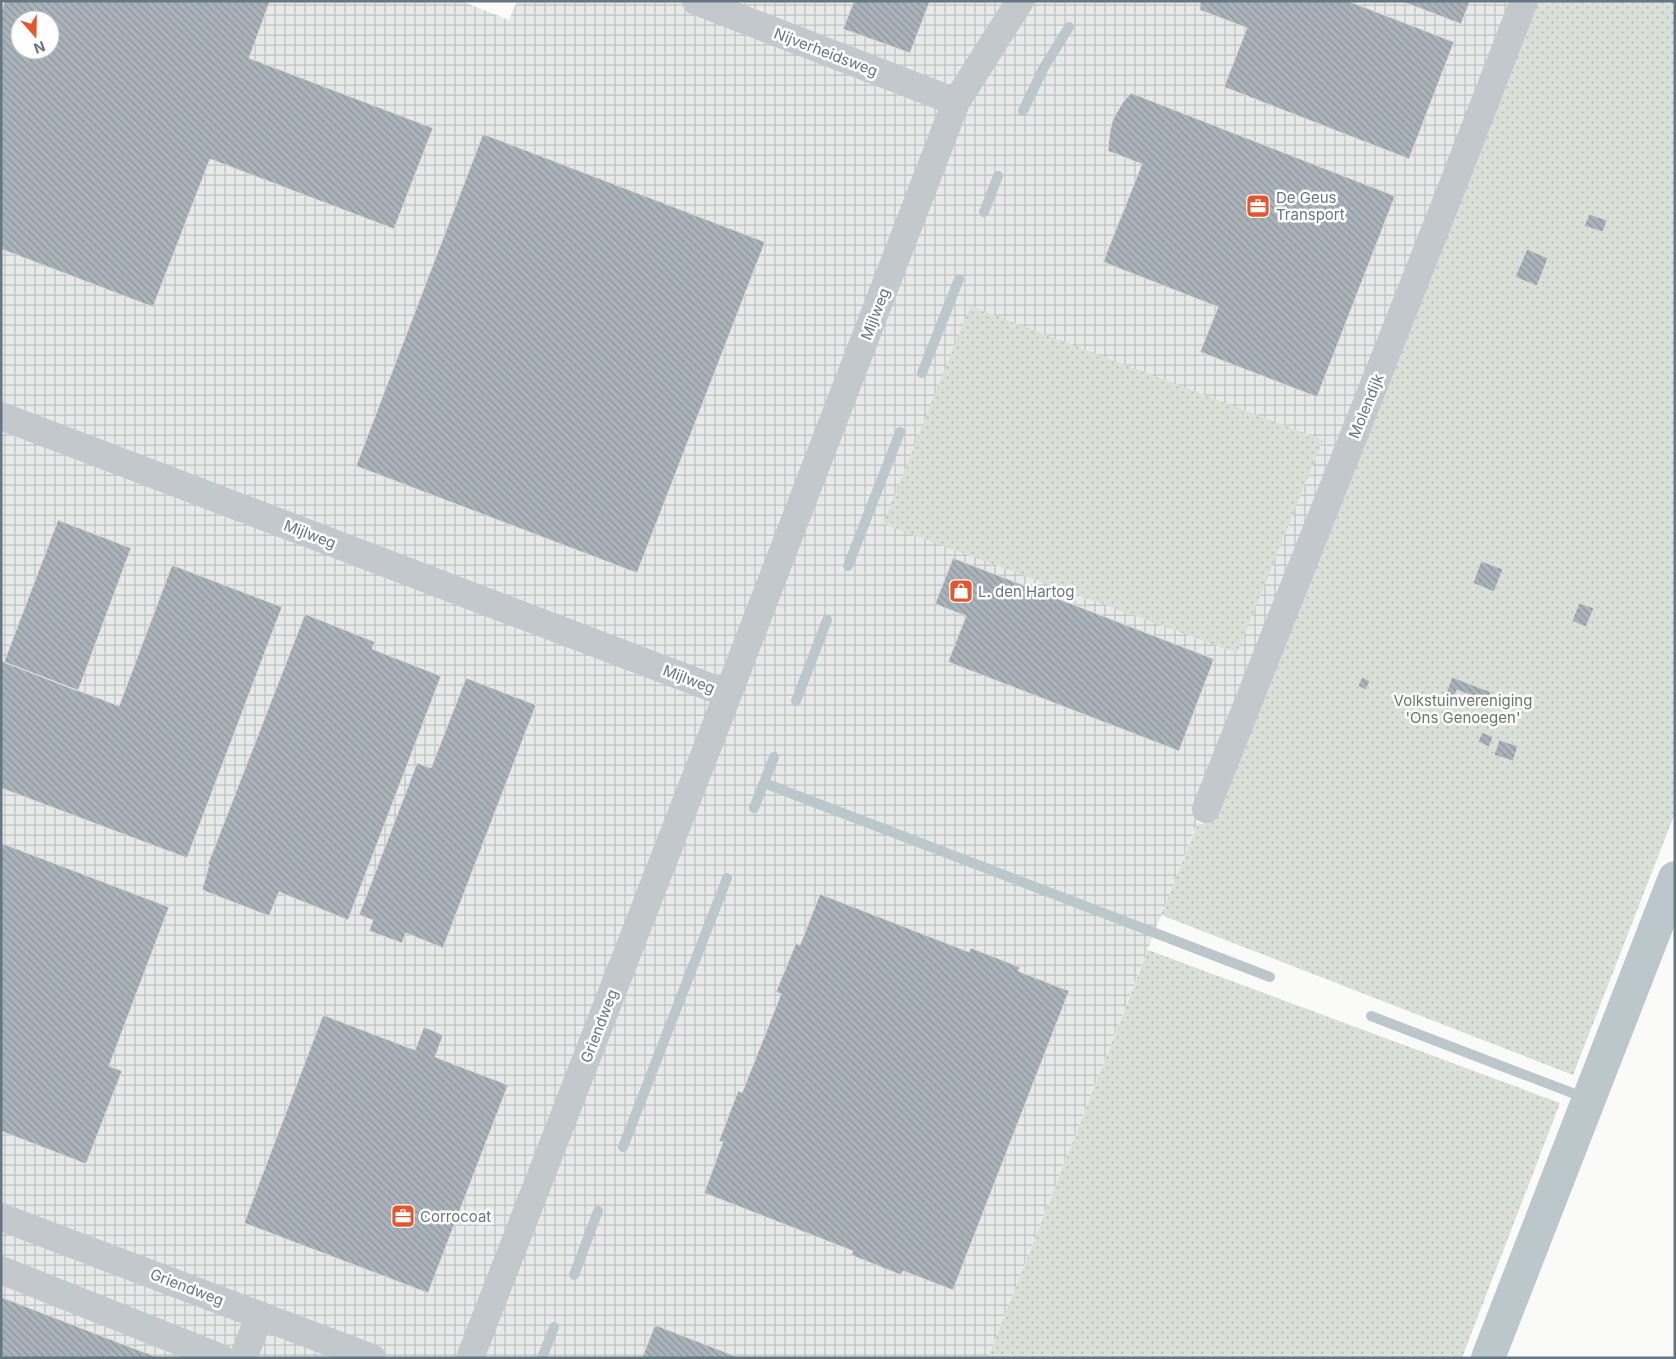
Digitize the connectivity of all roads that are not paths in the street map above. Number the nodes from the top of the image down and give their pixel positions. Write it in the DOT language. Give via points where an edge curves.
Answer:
graph roads {
  1 [pos="696,1"];
  2 [pos="1020,1"];
  3 [pos="1524,1"];
  4 [pos="956,102"];
  5 [pos="1,416"];
  6 [pos="728,694"];
  7 [pos="1206,809"];
  8 [pos="1,1217"];
  9 [pos="1,1270"];
  10 [pos="260,1315"];
  11 [pos="221,1358"];
  12 [pos="243,1358"];
  13 [pos="372,1358"];
  14 [pos="470,1358"];
  1 -- 4 [label="street, Nijverheidsweg"];
  2 -- 4 [label="street, Mijlweg"];
  3 -- 7 [label="street, Molendijk"];
  4 -- 6 [label="street, Mijlweg"];
  5 -- 6 [label="street, Mijlweg"];
  6 -- 14 [label="street, Griendweg"];
  8 -- 10 [label="street, Griendweg"];
  9 -- 11 [label="street"];
  10 -- 12 [label="street"];
  10 -- 13 [label="street, Griendweg"];
}
